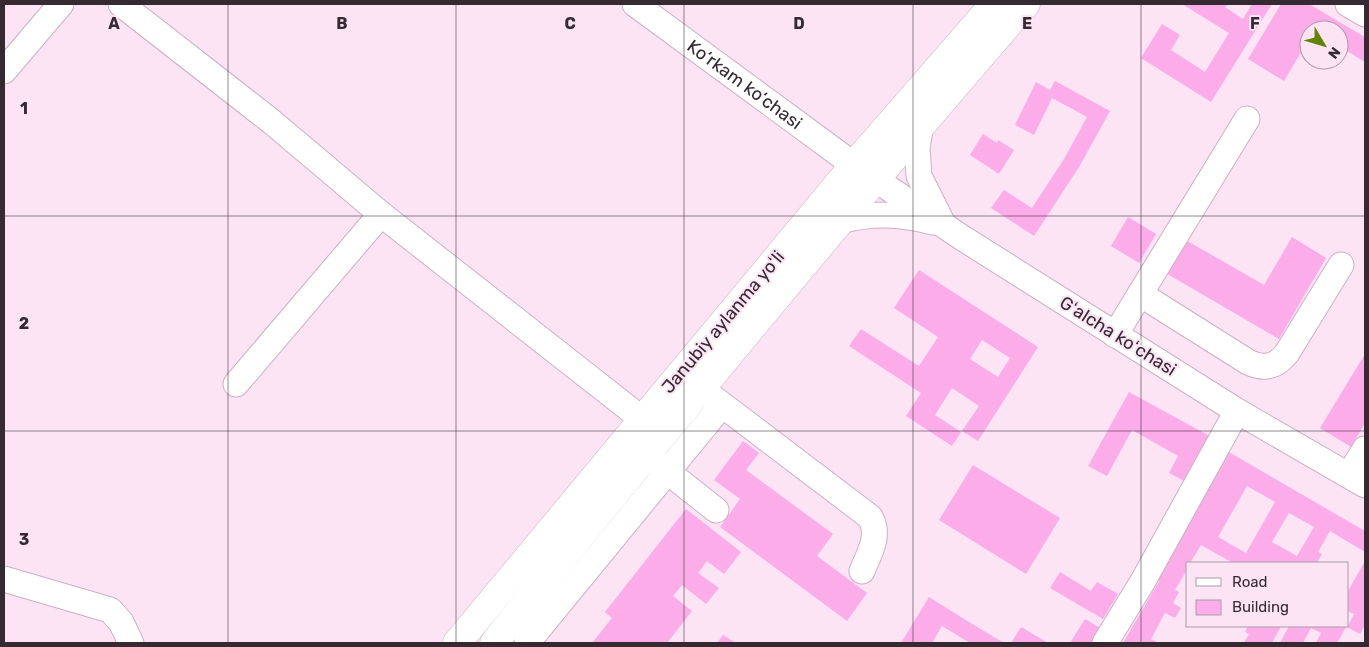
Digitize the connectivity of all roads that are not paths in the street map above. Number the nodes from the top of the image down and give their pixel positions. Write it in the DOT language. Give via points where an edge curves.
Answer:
graph roads {
  1 [pos="61,4"];
  2 [pos="121,4"];
  3 [pos="635,4"];
  4 [pos="994,4"];
  5 [pos="1026,4"];
  6 [pos="4,71"];
  7 [pos="1247,119"];
  8 [pos="921,124"];
  9 [pos="865,172"];
  10 [pos="380,214"];
  11 [pos="840,222"];
  12 [pos="943,225"];
  13 [pos="1341,264"];
  14 [pos="1140,294"];
  15 [pos="1115,335"];
  16 [pos="236,384"];
  17 [pos="700,388"];
  18 [pos="722,405"];
  19 [pos="1237,411"];
  20 [pos="642,419"];
  21 [pos="1365,449"];
  22 [pos="646,454"];
  23 [pos="667,472"];
  24 [pos="1357,480"];
  25 [pos="716,510"];
  26 [pos="596,516"];
  27 [pos="616,534"];
  28 [pos="862,571"];
  29 [pos="4,579"];
  30 [pos="530,626"];
  31 [pos="131,643"];
  32 [pos="457,643"];
  33 [pos="494,643"];
  34 [pos="1105,643"];
  1 -- 6 [label="street"];
  2 -- 10 [label="street" via="272,122"];
  3 -- 9 [label="street, Ko‘rkam ko‘chasi"];
  4 -- 9 [label="highway, Janubiy aylanma yoʻli"];
  5 -- 8 [label="highway, Janubiy aylanma yoʻli"];
  7 -- 14 [label="street"];
  8 -- 9 [label="highway, Janubiy aylanma yoʻli"];
  8 -- 12 [label="street" via="917,148 919,176"];
  9 -- 11 [label="highway, Janubiy aylanma yoʻli"];
  9 -- 12 [label="street, Gʻalcha koʻchasi"];
  9 -- 20 [label="highway, Janubiy aylanma yoʻli"];
  10 -- 16 [label="street"];
  10 -- 20 [label="street"];
  11 -- 12 [label="street" via="861,215 884,215"];
  11 -- 17 [label="highway, Janubiy aylanma yoʻli"];
  12 -- 15 [label="street, Gʻalcha koʻchasi"];
  13 -- 14 [label="street" via="1287,353 1275,365 1262,368"];
  14 -- 15 [label="street"];
  15 -- 19 [label="street, Gʻalcha koʻchasi"];
  17 -- 18 [label="street"];
  17 -- 22 [label="highway, Janubiy aylanma yoʻli"];
  18 -- 23 [label="street"];
  18 -- 28 [label="street" via="870,516 874,538"];
  19 -- 24 [label="street, Gʻalcha koʻchasi"];
  19 -- 34 [label="street"];
  20 -- 32 [label="highway, Janubiy aylanma yoʻli"];
  21 -- 24 [label="street"];
  22 -- 23 [label="street"];
  22 -- 26 [label="highway, Janubiy aylanma yoʻli"];
  23 -- 25 [label="street"];
  23 -- 27 [label="street"];
  26 -- 27 [label="street"];
  26 -- 30 [label="highway, Janubiy aylanma yoʻli"];
  27 -- 30 [label="street"];
  29 -- 31 [label="street" via="110,610 121,622"];
  30 -- 33 [label="highway, Janubiy aylanma yoʻli"];
}
